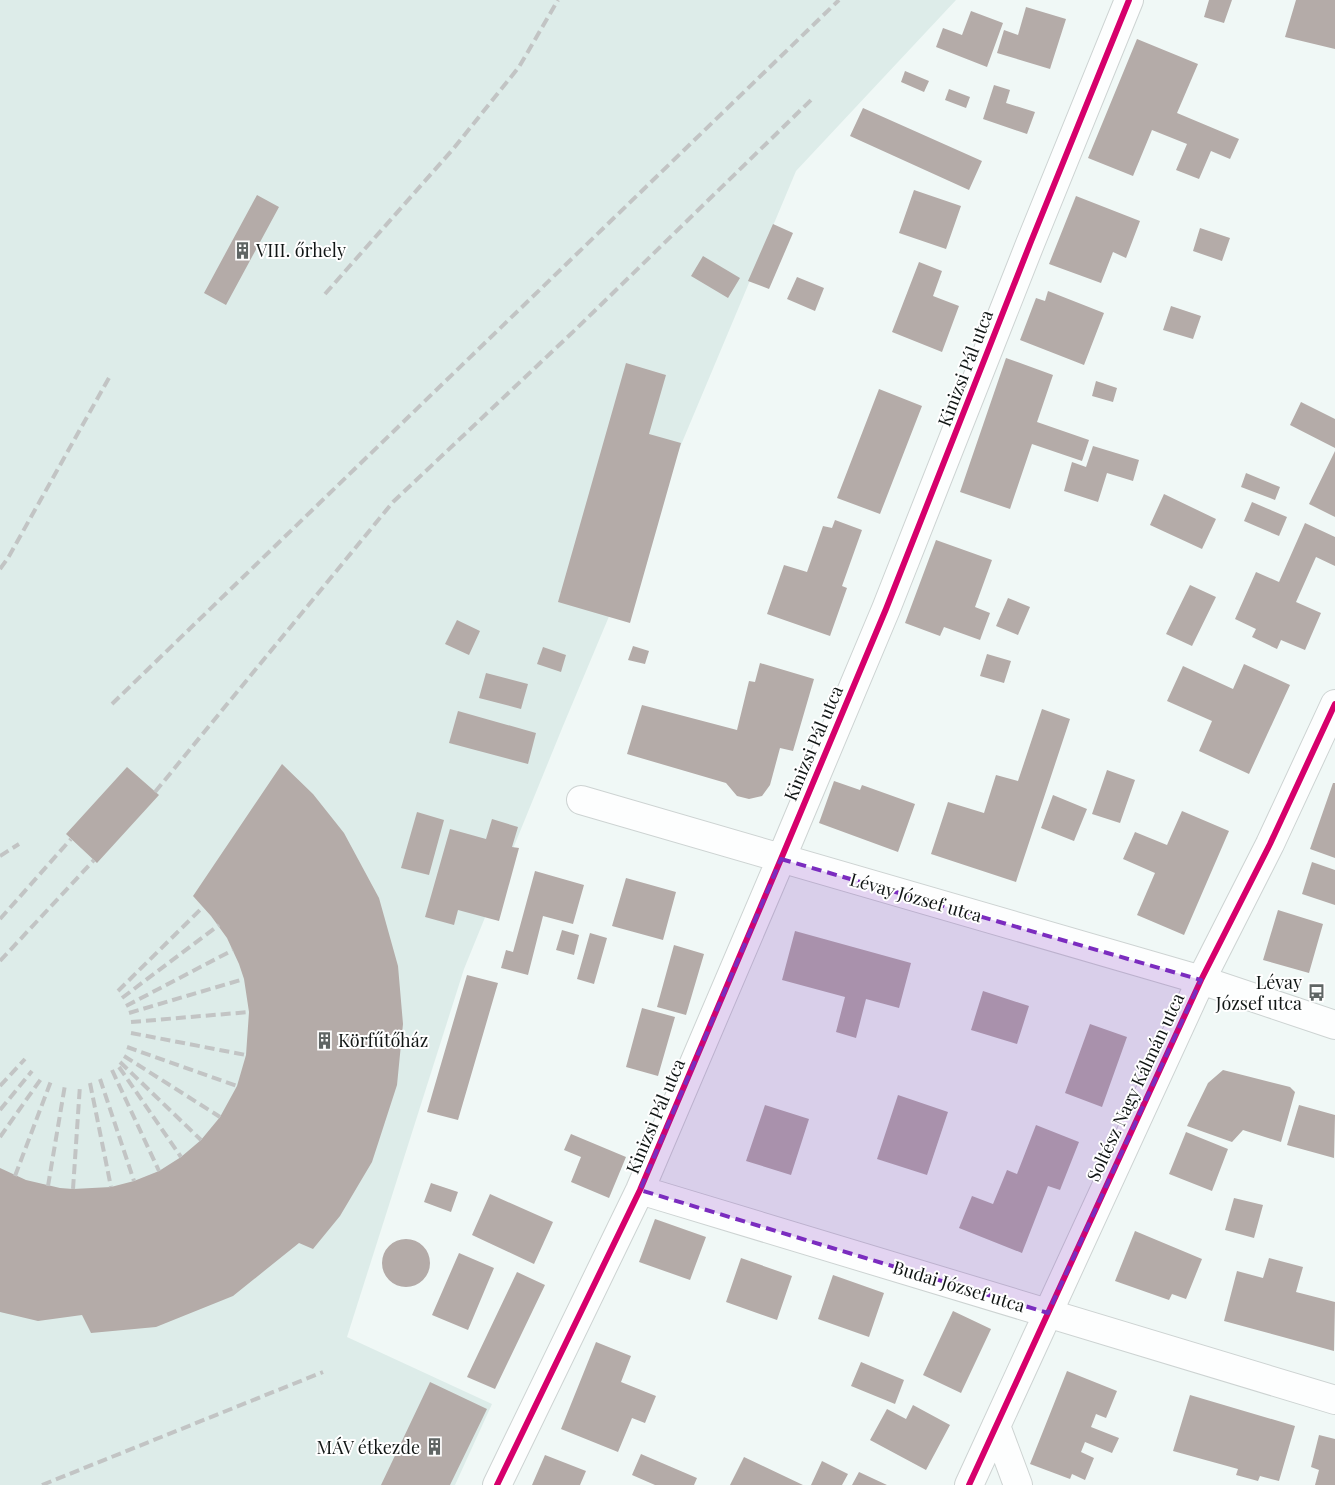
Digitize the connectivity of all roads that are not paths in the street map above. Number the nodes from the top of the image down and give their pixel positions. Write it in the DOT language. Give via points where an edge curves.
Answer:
graph roads {
  1 [pos="1129,0"];
  2 [pos="1335,704"];
  3 [pos="581,800"];
  4 [pos="781,859"];
  5 [pos="1201,980"];
  6 [pos="1335,1025"];
  7 [pos="640,1190"];
  8 [pos="1048,1313"];
  9 [pos="1335,1400"];
  10 [pos="996,1426"];
  11 [pos="497,1485"];
  12 [pos="969,1485"];
  13 [pos="1018,1485"];
  1 -- 4 [label="street, Kinizsi Pál utca" via="886,609"];
  2 -- 5 [label="street, Soltész Nagy Kálmán utca" via="1270,844"];
  3 -- 4 [label="street, Lévay József utca"];
  4 -- 5 [label="street, Lévay József utca"];
  4 -- 7 [label="street, Kinizsi Pál utca"];
  5 -- 6 [label="street, Lévay József utca"];
  5 -- 8 [label="street, Soltész Nagy Kálmán utca"];
  7 -- 8 [label="street, Budai József utca"];
  7 -- 11 [label="street, Kinizsi Pál utca"];
  8 -- 9 [label="street, Budai József utca"];
  8 -- 10 [label="street, Soltész Nagy Kálmán utca"];
  10 -- 12 [label="street, Soltész Nagy Kálmán utca"];
  10 -- 13 [label="street"];
}
